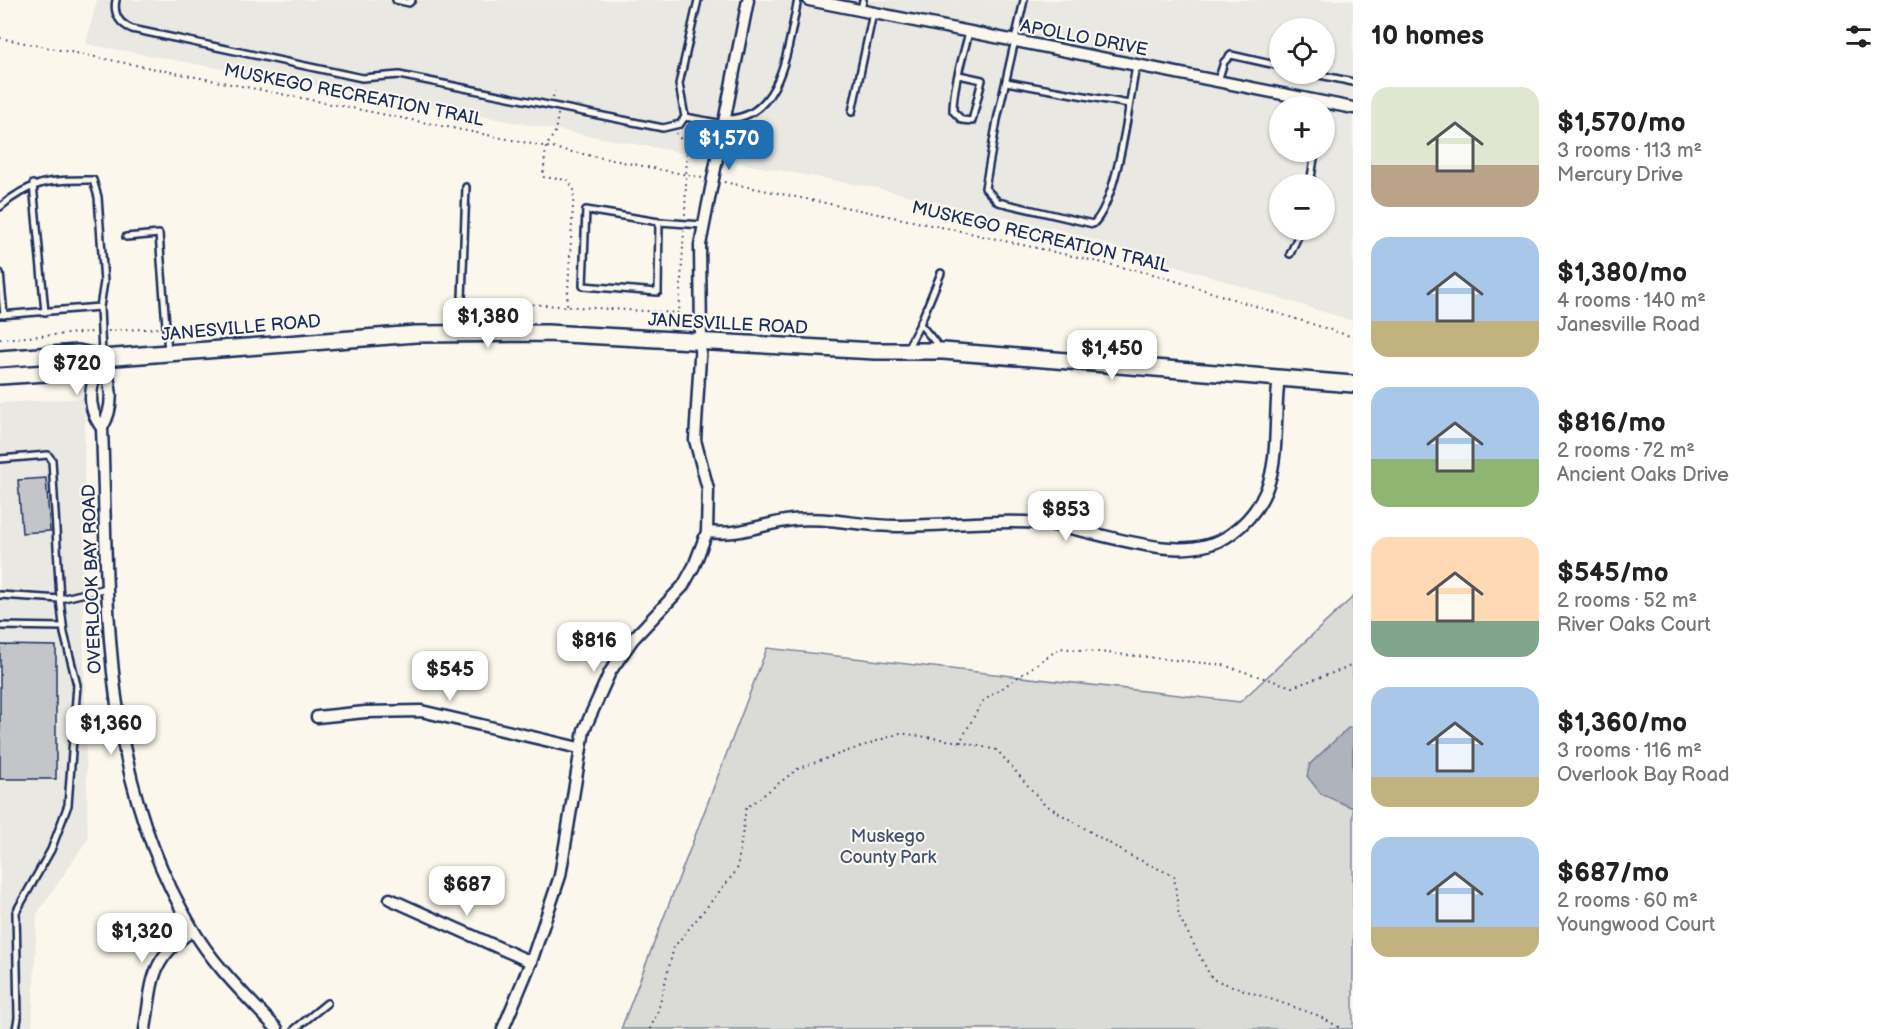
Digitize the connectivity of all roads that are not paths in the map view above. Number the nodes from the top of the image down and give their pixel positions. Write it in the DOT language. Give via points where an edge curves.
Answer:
graph roads {
  1 [pos="116,0"];
  2 [pos="396,0"];
  3 [pos="412,0"];
  4 [pos="698,0"];
  5 [pos="748,0"];
  6 [pos="798,0"];
  7 [pos="809,0"];
  8 [pos="1024,0"];
  9 [pos="862,5"];
  10 [pos="873,13"];
  11 [pos="969,32"];
  12 [pos="1014,41"];
  13 [pos="1269,64"];
  14 [pos="1136,66"];
  15 [pos="959,75"];
  16 [pos="1335,78"];
  17 [pos="1006,82"];
  18 [pos="1218,82"];
  19 [pos="1353,82"];
  20 [pos="1284,96"];
  21 [pos="1129,104"];
  22 [pos="1335,106"];
  23 [pos="1353,108"];
  24 [pos="852,112"];
  25 [pos="685,117"];
  26 [pos="724,121"];
  27 [pos="33,184"];
  28 [pos="466,187"];
  29 [pos="0,207"];
  30 [pos="659,222"];
  31 [pos="703,225"];
  32 [pos="126,237"];
  33 [pos="1296,240"];
  34 [pos="1290,254"];
  35 [pos="0,273"];
  36 [pos="940,273"];
  37 [pos="100,308"];
  38 [pos="45,312"];
  39 [pos="2,315"];
  40 [pos="920,324"];
  41 [pos="465,333"];
  42 [pos="701,341"];
  43 [pos="943,351"];
  44 [pos="906,352"];
  45 [pos="168,354"];
  46 [pos="102,358"];
  47 [pos="0,359"];
  48 [pos="0,376"];
  49 [pos="1279,376"];
  50 [pos="1353,384"];
  51 [pos="102,428"];
  52 [pos="0,459"];
  53 [pos="707,532"];
  54 [pos="107,588"];
  55 [pos="0,595"];
  56 [pos="60,599"];
  57 [pos="0,626"];
  58 [pos="63,627"];
  59 [pos="317,717"];
  60 [pos="579,748"];
  61 [pos="390,899"];
  62 [pos="193,930"];
  63 [pos="531,962"];
  64 [pos="327,1003"];
  65 [pos="16,1029"];
  66 [pos="145,1029"];
  67 [pos="277,1029"];
  68 [pos="295,1029"];
  69 [pos="503,1029"];
  1 -- 25 [label="lane" via="118,18 132,29 362,78 399,75 663,128 680,124"];
  2 -- 3 [label="lane"];
  4 -- 25 [label="lane" via="679,84"];
  5 -- 26 [label="street"];
  6 -- 26 [label="lane" via="772,96 751,113"];
  7 -- 9 [label="street, APOLLO DRIVE"];
  8 -- 12 [label="lane"];
  9 -- 10 [label="street, APOLLO DRIVE"];
  10 -- 11 [label="street, APOLLO DRIVE"];
  10 -- 24 [label="lane"];
  11 -- 12 [label="street, APOLLO DRIVE"];
  11 -- 15 [label="lane"];
  12 -- 14 [label="street, APOLLO DRIVE"];
  12 -- 17 [label="lane"];
  13 -- 18 [label="lane" via="1231,56 1224,62"];
  14 -- 18 [label="street, APOLLO DRIVE"];
  14 -- 21 [label="lane"];
  15 -- 15 [label="lane" via="953,111 962,120 972,121 982,80"];
  16 -- 19 [label="lane"];
  17 -- 21 [label="lane"];
  17 -- 21 [label="lane" via="985,188 998,202 1093,224 1110,196"];
  18 -- 20 [label="street, APOLLO DRIVE"];
  22 -- 23 [label="street, APOLLO DRIVE"];
  25 -- 26 [label="lane"];
  26 -- 31 [label="street"];
  27 -- 29 [label="lane"];
  27 -- 37 [label="lane" via="93,180 98,197 104,282"];
  27 -- 38 [label="lane"];
  28 -- 41 [label="lane" via="462,287"];
  30 -- 30 [label="lane" via="586,210 583,286 658,292"];
  30 -- 31 [label="lane"];
  31 -- 42 [label="street"];
  32 -- 45 [label="lane" via="159,234"];
  33 -- 34 [label="lane"];
  35 -- 39 [label="lane"];
  36 -- 40 [label="lane"];
  37 -- 38 [label="lane"];
  37 -- 46 [label="lane"];
  38 -- 39 [label="lane"];
  40 -- 43 [label="lane"];
  40 -- 44 [label="lane"];
  41 -- 42 [label="main road, JANESVILLE ROAD"];
  41 -- 45 [label="main road, JANESVILLE ROAD"];
  42 -- 44 [label="main road, JANESVILLE ROAD"];
  42 -- 53 [label="street" via="695,440 708,489"];
  43 -- 44 [label="main road, JANESVILLE ROAD"];
  43 -- 49 [label="main road, JANESVILLE ROAD"];
  45 -- 46 [label="main road, JANESVILLE ROAD"];
  46 -- 47 [label="main road, JANESVILLE ROAD" via="78,353"];
  46 -- 48 [label="main road, JANESVILLE ROAD" via="77,371"];
  46 -- 51 [label="street, OVERLOOK BAY ROAD" via="111,381 111,413"];
  46 -- 51 [label="street, OVERLOOK BAY ROAD" via="91,384 92,416"];
  49 -- 50 [label="main road, JANESVILLE ROAD"];
  49 -- 53 [label="street" via="1274,458 1267,491 1246,522 1209,545 1170,549 1086,530 1019,521 901,526 792,520 729,534"];
  51 -- 54 [label="street, OVERLOOK BAY ROAD"];
  52 -- 56 [label="lane" via="48,455 52,460"];
  53 -- 60 [label="street" via="683,586 633,639 610,672"];
  54 -- 56 [label="lane"];
  54 -- 62 [label="street, OVERLOOK BAY ROAD" via="113,687 130,776 162,867"];
  55 -- 56 [label="lane"];
  56 -- 58 [label="lane"];
  57 -- 58 [label="lane"];
  58 -- 65 [label="lane" via="76,685 68,805 51,850 16,912"];
  59 -- 60 [label="street" via="422,711"];
  60 -- 63 [label="street" via="562,867"];
  61 -- 63 [label="street"];
  62 -- 66 [label="street" via="173,943 158,961"];
  62 -- 67 [label="street, OVERLOOK BAY ROAD"];
  63 -- 69 [label="street"];
  64 -- 68 [label="lane"];
}
